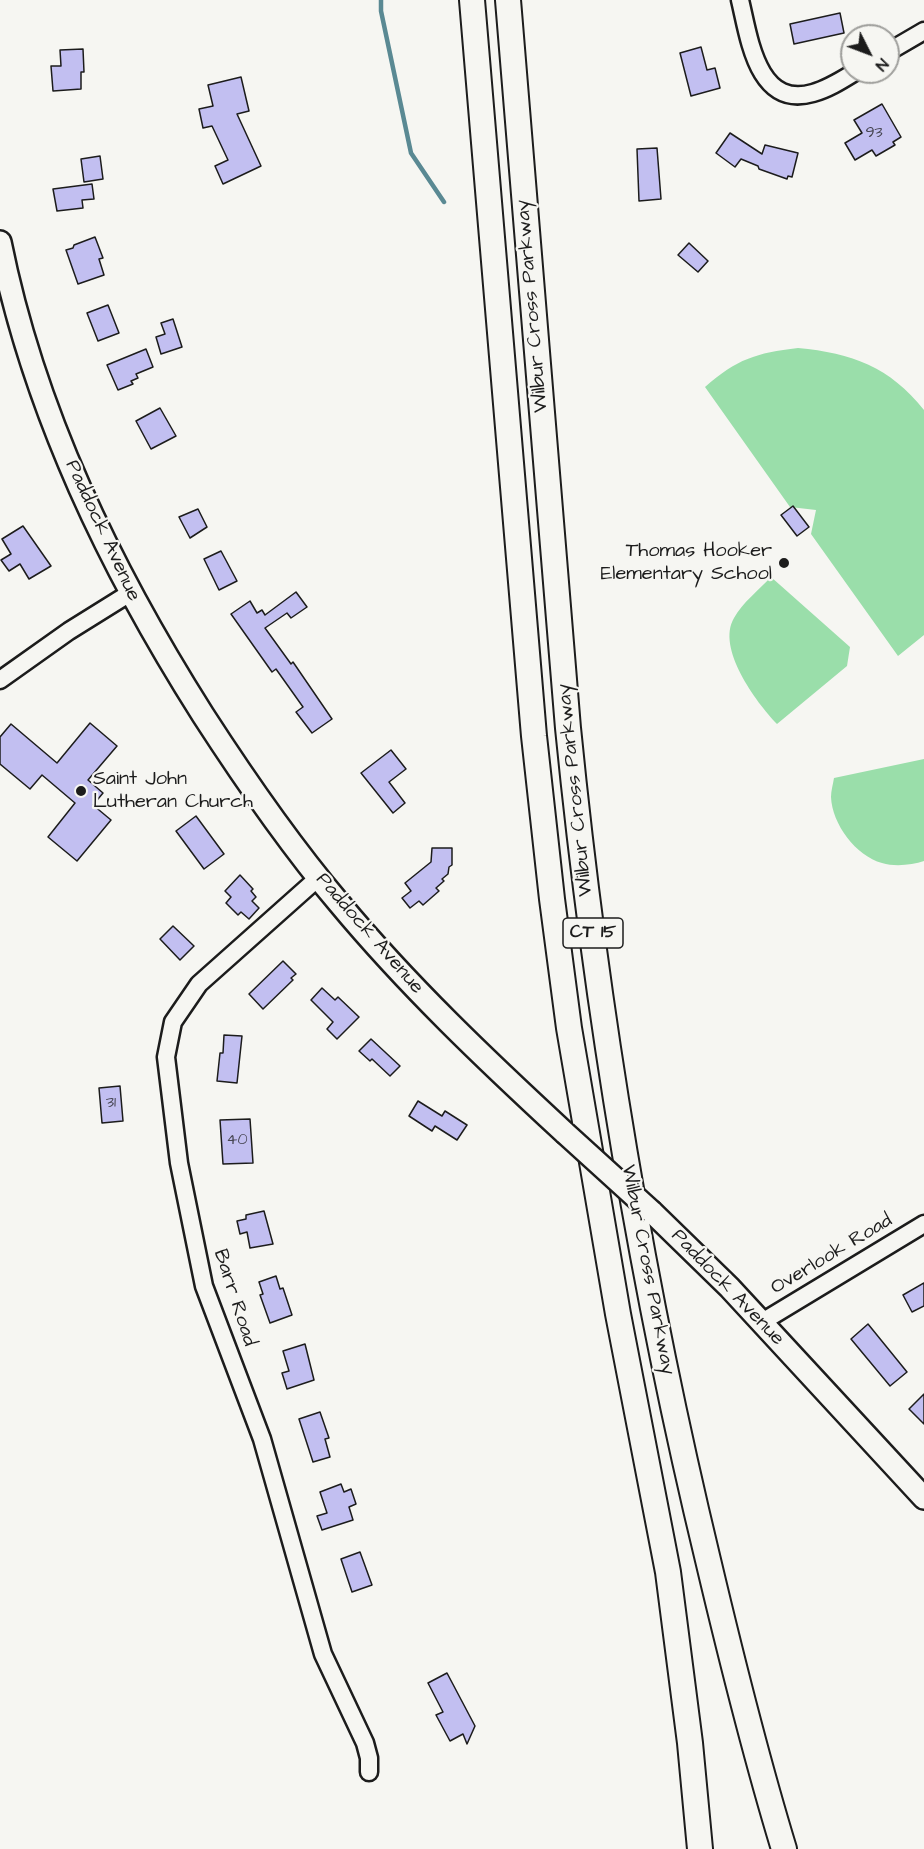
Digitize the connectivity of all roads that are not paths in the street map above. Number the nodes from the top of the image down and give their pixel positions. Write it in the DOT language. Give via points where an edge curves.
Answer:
graph roads {
  1 [pos="472,0"];
  2 [pos="507,0"];
  3 [pos="740,0"];
  4 [pos="924,31"];
  5 [pos="900,45"];
  6 [pos="840,81"];
  7 [pos="0,242"];
  8 [pos="130,593"];
  9 [pos="0,680"];
  10 [pos="318,878"];
  11 [pos="924,1224"];
  12 [pos="762,1322"];
  13 [pos="924,1498"];
  14 [pos="369,1772"];
  15 [pos="700,1849"];
  16 [pos="784,1849"];
  1 -- 15 [label="highway, Wilbur Cross Parkway / CT 15" via="534,736 552,899 569,1028 618,1314 668,1572"];
  2 -- 16 [label="highway, Wilbur Cross Parkway / CT 15" via="572,768 617,1110 687,1471 728,1644"];
  3 -- 6 [label="street" via="756,61 764,77 776,88 791,94 811,94"];
  4 -- 5 [label="street"];
  7 -- 8 [label="main road, Paddock Avenue" via="20,322 59,438"];
  8 -- 9 [label="street"];
  8 -- 10 [label="main road, Paddock Avenue" via="215,735"];
  10 -- 12 [label="main road, Paddock Avenue, bridge" via="440,1014 710,1267"];
  10 -- 14 [label="street, Barr Road" via="199,984 173,1022 166,1058 179,1163 204,1286 262,1439 323,1654 365,1743"];
  11 -- 12 [label="street, Overlook Road"];
  12 -- 13 [label="main road, Paddock Avenue"];
}
